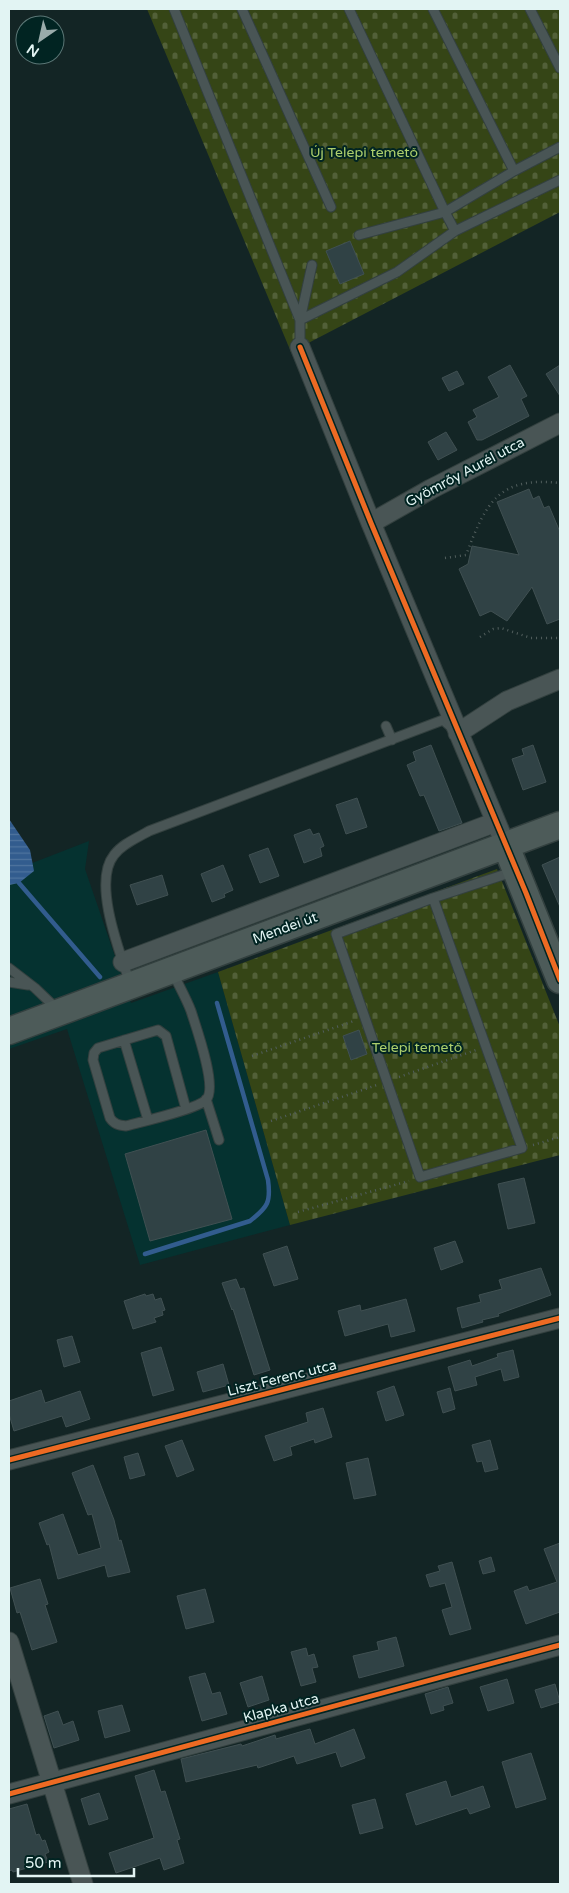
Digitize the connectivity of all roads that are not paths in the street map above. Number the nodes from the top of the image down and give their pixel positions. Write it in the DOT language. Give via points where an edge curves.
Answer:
graph roads {
  1 [pos="174,9"];
  2 [pos="242,9"];
  3 [pos="349,9"];
  4 [pos="433,9"];
  5 [pos="530,9"];
  6 [pos="560,68"];
  7 [pos="560,147"];
  8 [pos="514,171"];
  9 [pos="560,180"];
  10 [pos="331,207"];
  11 [pos="445,212"];
  12 [pos="455,231"];
  13 [pos="359,235"];
  14 [pos="312,265"];
  15 [pos="300,320"];
  16 [pos="300,347"];
  17 [pos="560,423"];
  18 [pos="371,523"];
  19 [pos="560,679"];
  20 [pos="386,726"];
  21 [pos="458,734"];
  22 [pos="392,740"];
  23 [pos="496,822"];
  24 [pos="560,825"];
  25 [pos="506,846"];
  26 [pos="516,870"];
  27 [pos="433,898"];
  28 [pos="9,968"];
  29 [pos="172,970"];
  30 [pos="127,974"];
  31 [pos="560,980"];
  32 [pos="9,982"];
  33 [pos="36,988"];
  34 [pos="60,1012"];
  35 [pos="9,1031"];
  36 [pos="124,1040"];
  37 [pos="206,1099"];
  38 [pos="186,1109"];
  39 [pos="148,1120"];
  40 [pos="219,1140"];
  41 [pos="560,1318"];
  42 [pos="9,1460"];
  43 [pos="9,1642"];
  44 [pos="560,1645"];
  45 [pos="51,1782"];
  46 [pos="9,1794"];
  47 [pos="83,1884"];
  1 -- 15 [label="lane"];
  2 -- 10 [label="lane"];
  3 -- 11 [label="lane"];
  4 -- 8 [label="lane"];
  5 -- 6 [label="lane"];
  7 -- 8 [label="lane"];
  8 -- 11 [label="lane"];
  9 -- 12 [label="lane"];
  11 -- 12 [label="lane"];
  11 -- 13 [label="lane"];
  12 -- 15 [label="lane" via="397,272"];
  14 -- 15 [label="lane"];
  15 -- 16 [label="lane"];
  16 -- 18 [label="street"];
  17 -- 18 [label="street, Gyömrőy Aurél utca"];
  18 -- 21 [label="street"];
  19 -- 21 [label="street" via="507,701"];
  20 -- 22 [label="lane"];
  21 -- 22 [label="lane" via="443,720"];
  21 -- 23 [label="street"];
  22 -- 30 [label="lane" via="149,831 120,849 112,857 105,886 107,905"];
  23 -- 25 [label="street"];
  23 -- 30 [label="street, Mendei út"];
  24 -- 25 [label="main road, Mendei út"];
  25 -- 26 [label="main road"];
  25 -- 29 [label="main road, Mendei út"];
  26 -- 27 [label="lane"];
  26 -- 31 [label="main road"];
  27 -- 27 [label="lane" via="336,934 420,1177 522,1148"];
  28 -- 33 [label="lane"];
  29 -- 30 [label="main road, Mendei út"];
  29 -- 37 [label="lane" via="191,1010 209,1075"];
  30 -- 34 [label="main road, Mendei út"];
  32 -- 33 [label="lane"];
  33 -- 34 [label="lane"];
  34 -- 35 [label="main road, Mendei út"];
  36 -- 38 [label="lane" via="158,1030 166,1036"];
  36 -- 39 [label="lane"];
  36 -- 39 [label="lane" via="98,1048 94,1053 110,1118 126,1126"];
  37 -- 38 [label="lane"];
  37 -- 40 [label="lane"];
  38 -- 39 [label="lane"];
  41 -- 42 [label="street, Liszt Ferenc utca"];
  43 -- 45 [label="street"];
  44 -- 45 [label="street, Klapka utca"];
  45 -- 46 [label="street, Klapka utca"];
  45 -- 47 [label="street"];
}
